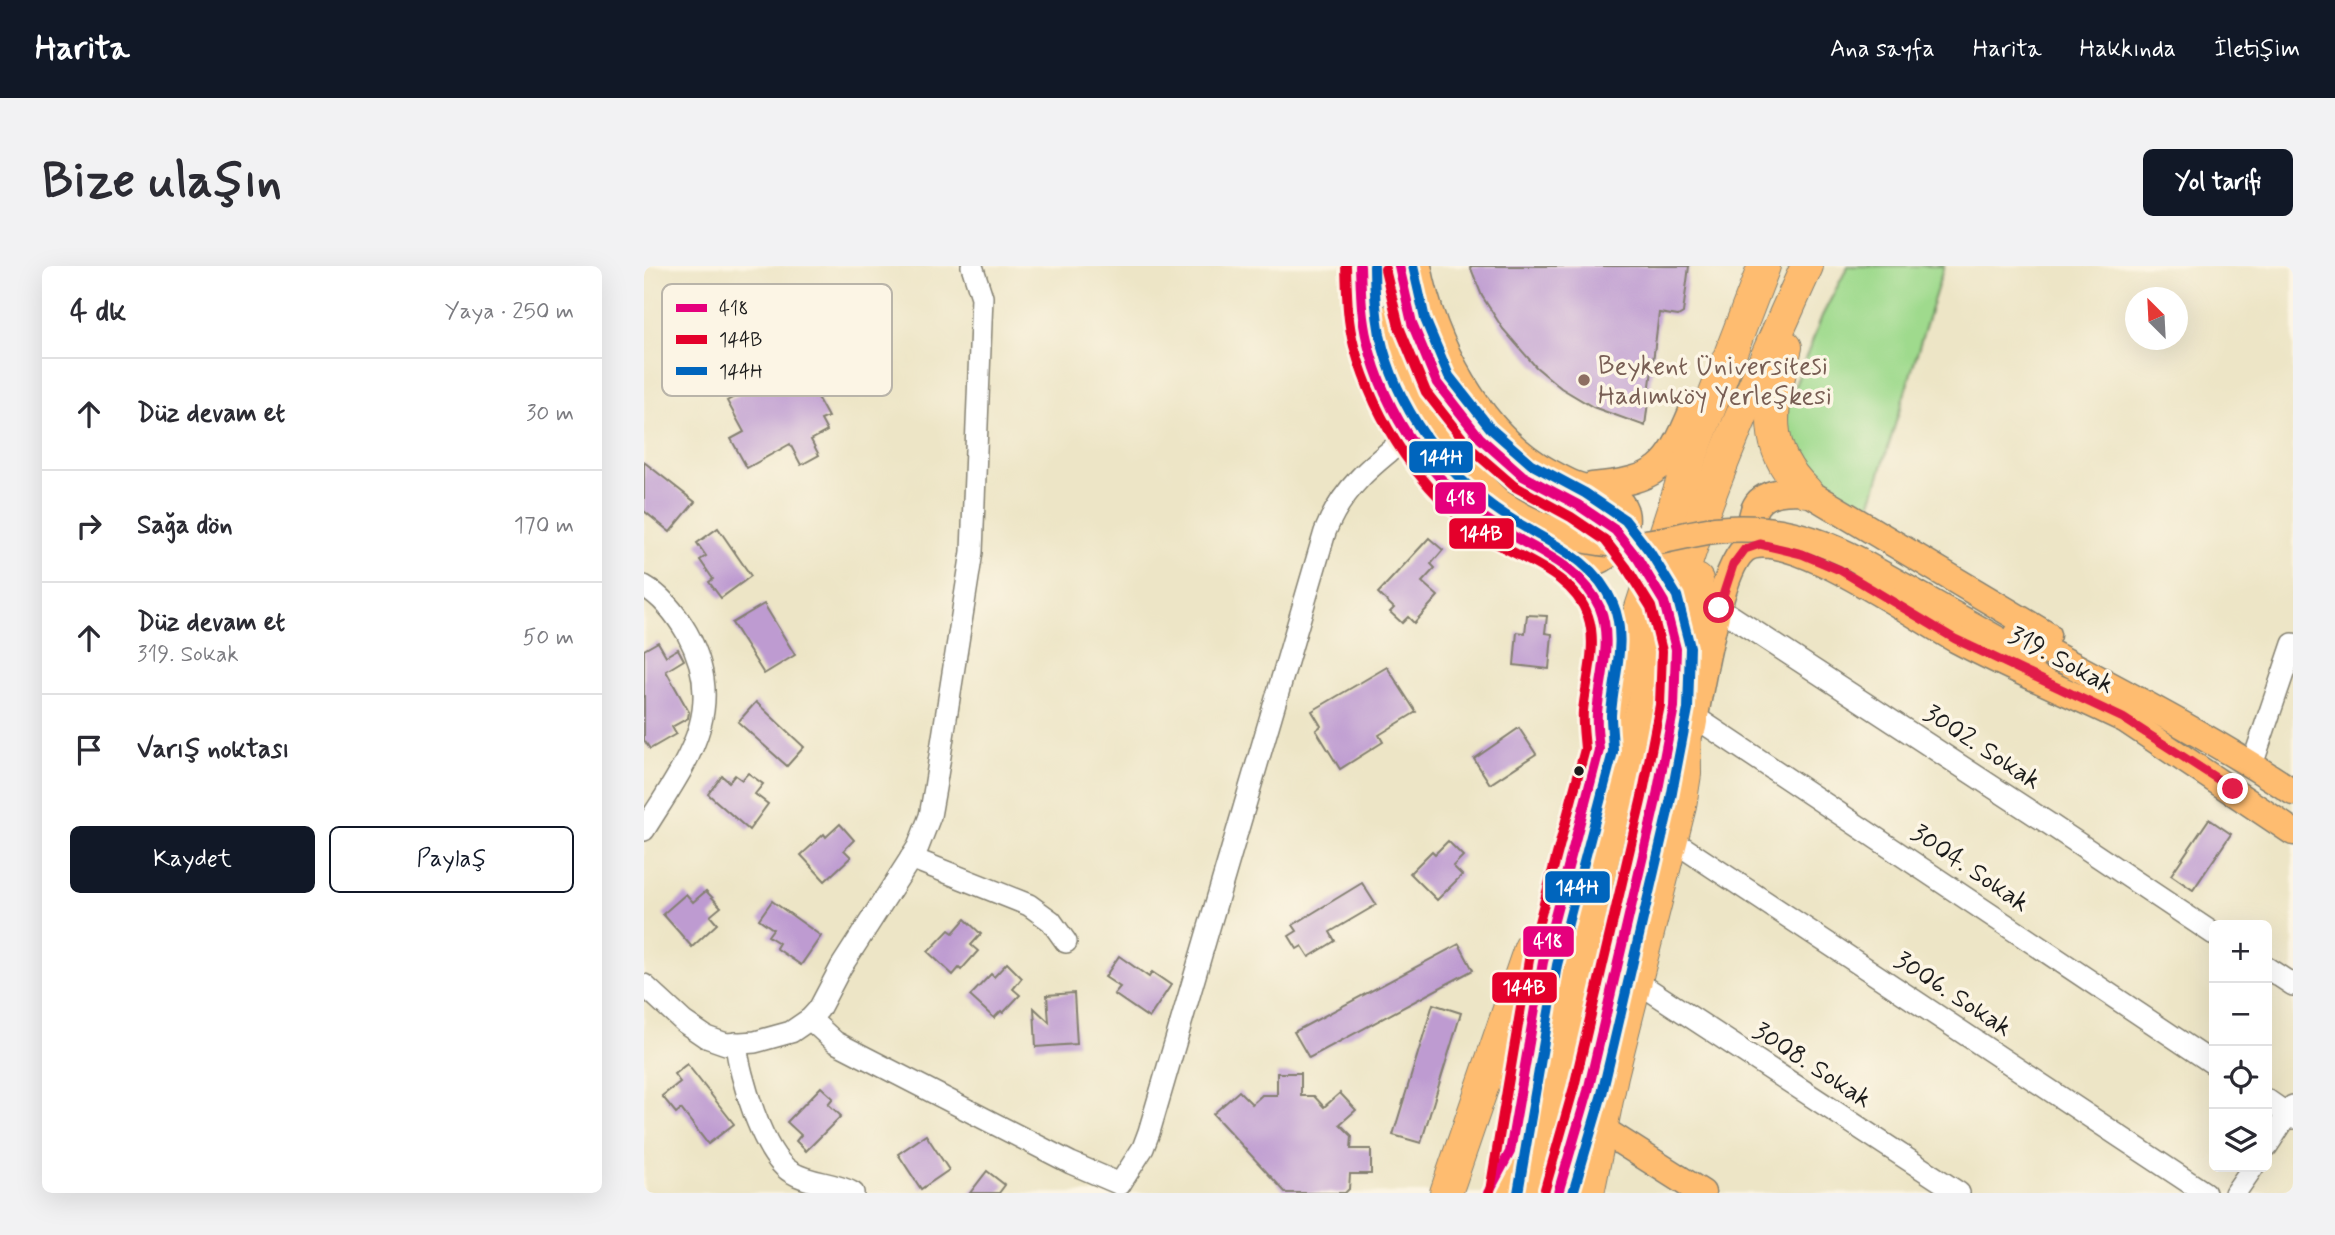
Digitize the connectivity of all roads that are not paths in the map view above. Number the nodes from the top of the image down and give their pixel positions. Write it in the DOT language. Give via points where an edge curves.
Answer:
graph roads {
  1 [pos="972,266"];
  2 [pos="1360,266"];
  3 [pos="1366,266"];
  4 [pos="1381,266"];
  5 [pos="1399,266"];
  6 [pos="1418,266"];
  7 [pos="1807,266"];
  8 [pos="1761,272"];
  9 [pos="1409,436"];
  10 [pos="1538,486"];
  11 [pos="1583,487"];
  12 [pos="1806,491"];
  13 [pos="1504,498"];
  14 [pos="1693,544"];
  15 [pos="1760,544"];
  16 [pos="1863,555"];
  17 [pos="1555,559"];
  18 [pos="644,586"];
  19 [pos="1719,608"];
  20 [pos="2293,644"];
  21 [pos="2106,682"];
  22 [pos="1695,717"];
  23 [pos="2123,718"];
  24 [pos="1599,750"];
  25 [pos="2252,765"];
  26 [pos="1685,774"];
  27 [pos="2293,792"];
  28 [pos="1656,800"];
  29 [pos="644,830"];
  30 [pos="2293,832"];
  31 [pos="1672,840"];
  32 [pos="911,858"];
  33 [pos="1569,865"];
  34 [pos="2209,931"];
  35 [pos="1066,942"];
  36 [pos="2272,971"];
  37 [pos="1636,981"];
  38 [pos="644,985"];
  39 [pos="2293,985"];
  40 [pos="810,1019"];
  41 [pos="736,1043"];
  42 [pos="2209,1061"];
  43 [pos="2272,1103"];
  44 [pos="2291,1113"];
  45 [pos="1600,1128"];
  46 [pos="2272,1139"];
  47 [pos="2250,1172"];
  48 [pos="1121,1188"];
  49 [pos="853,1193"];
  50 [pos="1446,1193"];
  51 [pos="1504,1193"];
  52 [pos="1539,1193"];
  53 [pos="1558,1193"];
  54 [pos="1588,1193"];
  55 [pos="1702,1193"];
  56 [pos="1959,1193"];
  57 [pos="2205,1193"];
  58 [pos="2235,1193"];
  1 -- 32 [label="street" via="982,297 972,552 930,816"];
  2 -- 9 [label="main road" via="1363,318 1374,363 1393,412"];
  3 -- 13 [label="main road" via="1392,356 1413,402 1456,460"];
  4 -- 13 [label="main road" via="1392,319 1429,405"];
  5 -- 10 [label="main road" via="1412,323 1437,383 1480,438"];
  6 -- 11 [label="main road" via="1432,322 1478,404 1530,459"];
  7 -- 12 [label="highway" via="1777,381 1773,422 1781,461"];
  7 -- 14 [label="highway" via="1745,403"];
  8 -- 11 [label="main road" via="1723,339 1682,438 1669,458 1634,481"];
  8 -- 24 [label="highway" via="1678,493"];
  9 -- 17 [label="main road" via="1467,503 1494,525"];
  9 -- 48 [label="street" via="1367,468 1331,515 1149,1132"];
  11 -- 17 [label="main road" via="1615,498 1625,513 1625,528 1611,552 1597,561"];
  12 -- 15 [label="main road" via="1767,495 1755,504 1750,521"];
  12 -- 21 [label="main road" via="2070,649"];
  13 -- 16 [label="main road" via="1579,527 1637,530 1755,515 1836,533"];
  14 -- 26 [label="highway" via="1698,562 1684,670"];
  14 -- 52 [label="highway" via="1614,808 1573,987"];
  15 -- 19 [label="main road" via="1745,549 1733,565"];
  15 -- 23 [label="main road" via="1840,570 1955,639"];
  16 -- 21 [label="main road, 319. Sokak"];
  16 -- 23 [label="main road, 319. Sokak"];
  17 -- 24 [label="main road" via="1582,578 1604,622"];
  18 -- 29 [label="street" via="677,615 705,678 698,739"];
  19 -- 22 [label="main road"];
  19 -- 34 [label="street, 3002. Sokak"];
  20 -- 25 [label="street"];
  21 -- 25 [label="main road, 319. Sokak"];
  22 -- 26 [label="main road"];
  22 -- 42 [label="street, 3004. Sokak"];
  23 -- 30 [label="main road, 319. Sokak"];
  24 -- 33 [label="highway"];
  25 -- 27 [label="main road, 319. Sokak"];
  26 -- 31 [label="highway"];
  28 -- 53 [label="main road" via="1588,1091"];
  31 -- 37 [label="highway"];
  31 -- 57 [label="street, 3006. Sokak"];
  32 -- 35 [label="street" via="1029,905 1051,921"];
  32 -- 40 [label="street"];
  33 -- 50 [label="highway" via="1547,902 1527,955"];
  33 -- 51 [label="highway" via="1543,962"];
  36 -- 39 [label="street"];
  37 -- 45 [label="highway"];
  37 -- 56 [label="street, 3008. Sokak"];
  38 -- 41 [label="street" via="706,1037"];
  40 -- 41 [label="street" via="791,1032"];
  40 -- 48 [label="street" via="835,1042"];
  41 -- 49 [label="street" via="746,1091 775,1155 789,1171"];
  43 -- 44 [label="street"];
  44 -- 46 [label="street"];
  45 -- 54 [label="highway"];
  45 -- 55 [label="main road"];
  47 -- 58 [label="street"];
}
